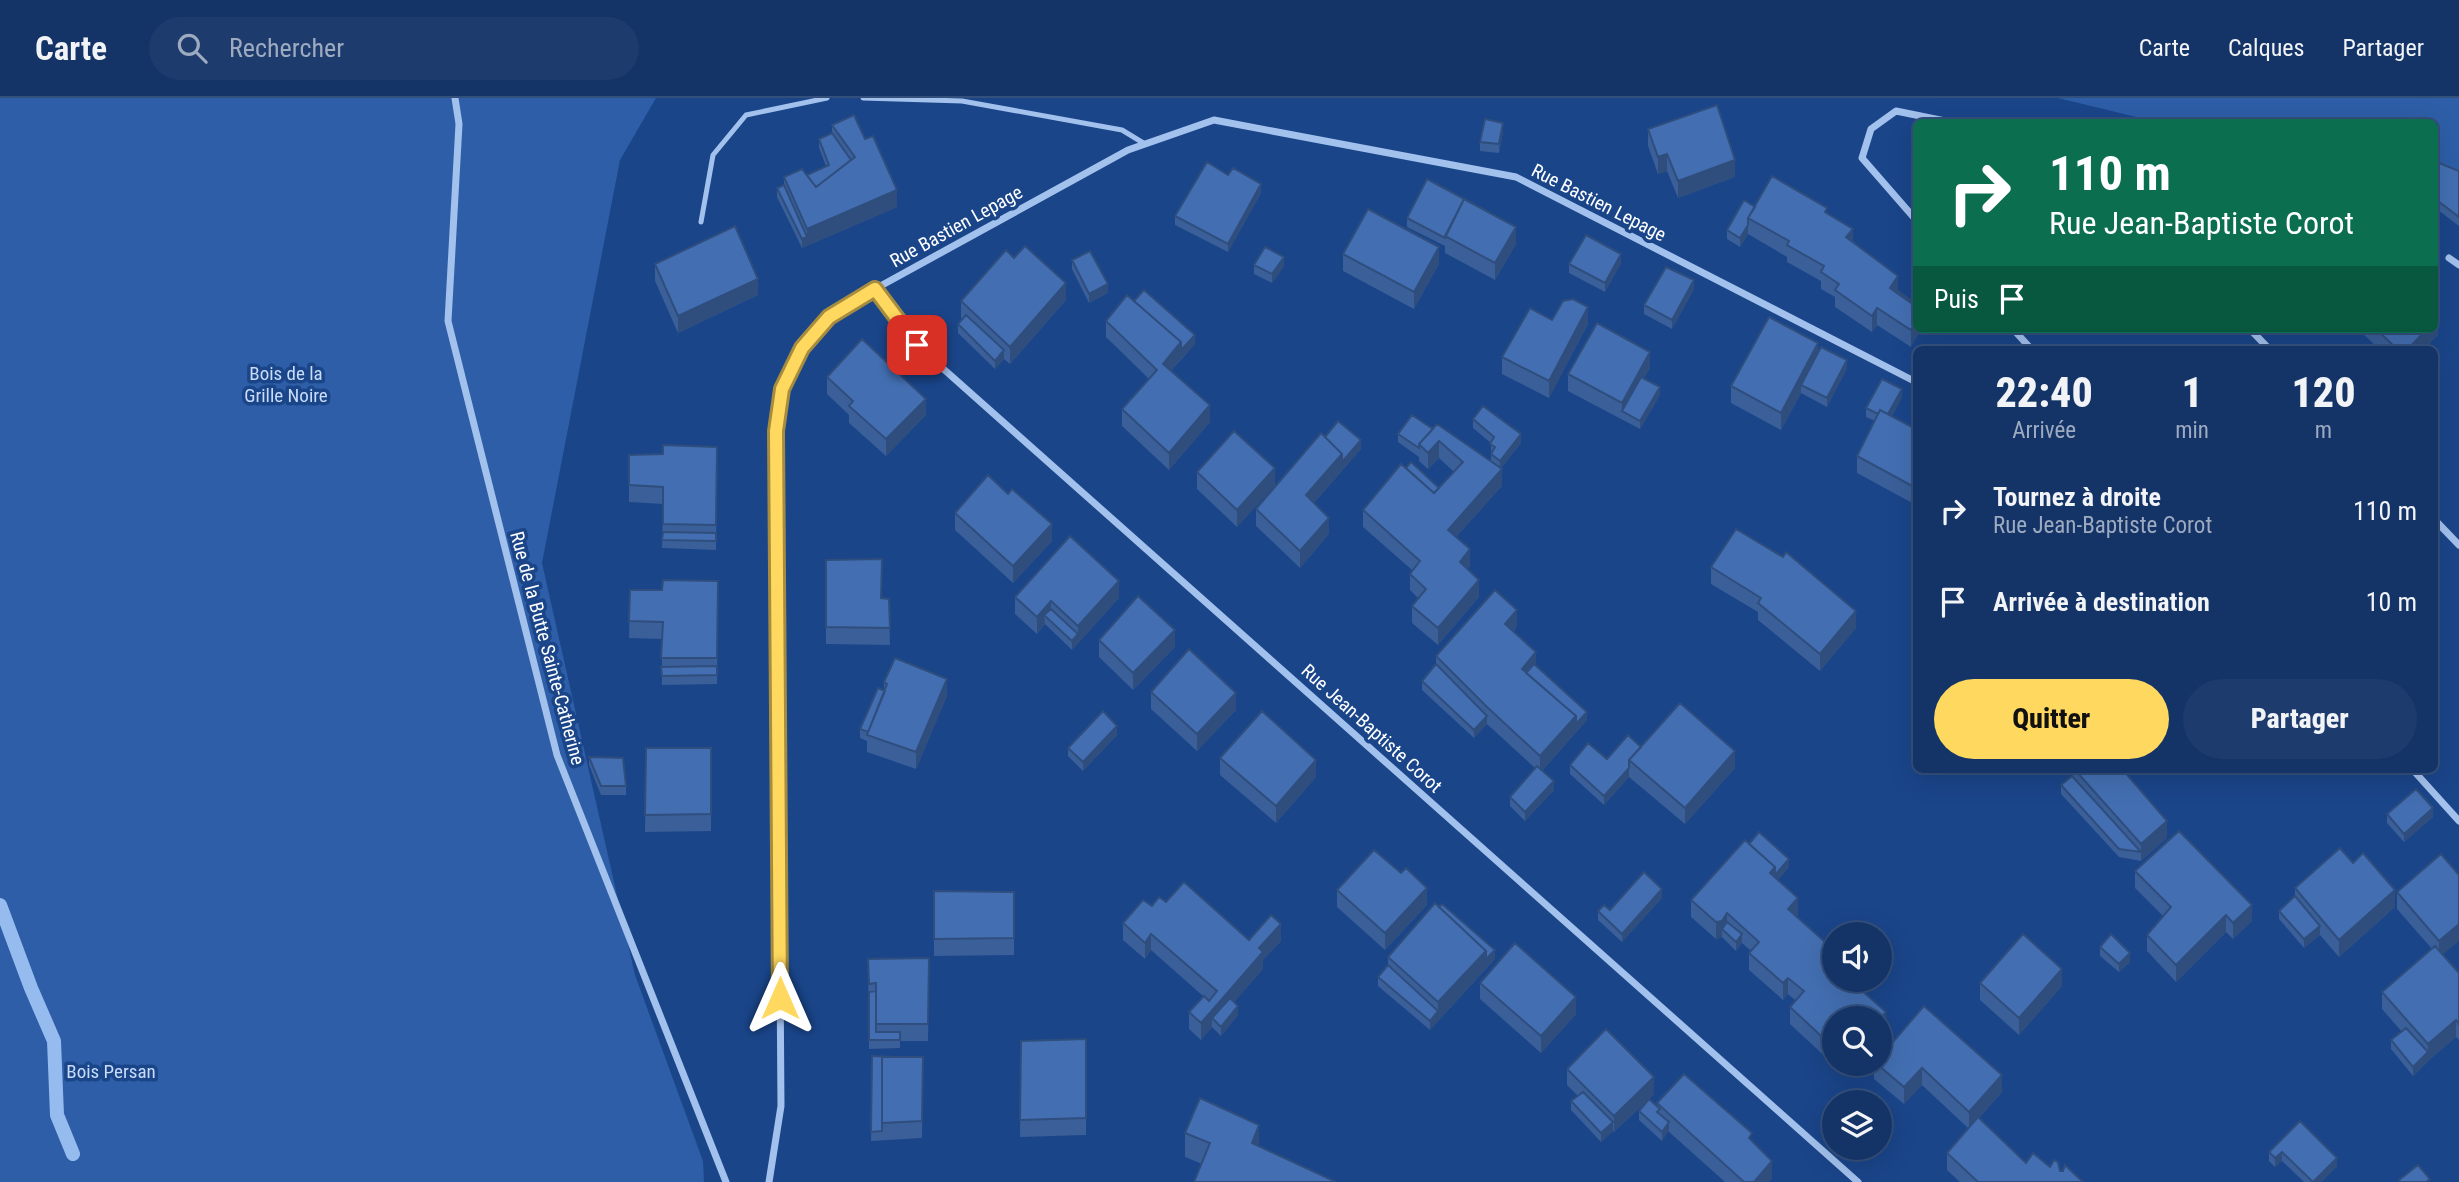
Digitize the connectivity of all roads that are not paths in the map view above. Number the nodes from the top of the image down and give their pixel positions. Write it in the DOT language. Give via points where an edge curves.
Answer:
graph roads {
  1 [pos="455,98"];
  2 [pos="827,98"];
  3 [pos="863,98"];
  4 [pos="1935,119"];
  5 [pos="1145,144"];
  6 [pos="1913,217"];
  7 [pos="701,222"];
  8 [pos="2449,258"];
  9 [pos="2459,265"];
  10 [pos="875,289"];
  11 [pos="2017,333"];
  12 [pos="2254,333"];
  13 [pos="2028,346"];
  14 [pos="2266,346"];
  15 [pos="1913,380"];
  16 [pos="2438,523"];
  17 [pos="2459,545"];
  18 [pos="2416,773"];
  19 [pos="2459,821"];
  20 [pos="726,1182"];
  21 [pos="769,1182"];
  22 [pos="1858,1182"];
  1 -- 20 [label="street, Rue de la Butte Sainte-Catherine" via="459,124 448,321 557,755"];
  2 -- 7 [label="lane" via="746,115 713,155"];
  3 -- 5 [label="lane" via="962,102 1122,130"];
  4 -- 6 [label="street" via="1896,111 1871,129 1861,158"];
  5 -- 10 [label="street, Rue Bastien Lepage"];
  5 -- 15 [label="street, Rue Bastien Lepage" via="1214,120 1516,177"];
  8 -- 9 [label="street"];
  10 -- 21 [label="street, Rue Bastien Lepage" via="829,317 802,348 782,389 776,431 781,1106"];
  10 -- 22 [label="street, Rue Jean-Baptiste Corot" via="924,351"];
  11 -- 13 [label="street"];
  12 -- 14 [label="street"];
  16 -- 17 [label="street"];
  18 -- 19 [label="street"];
}
